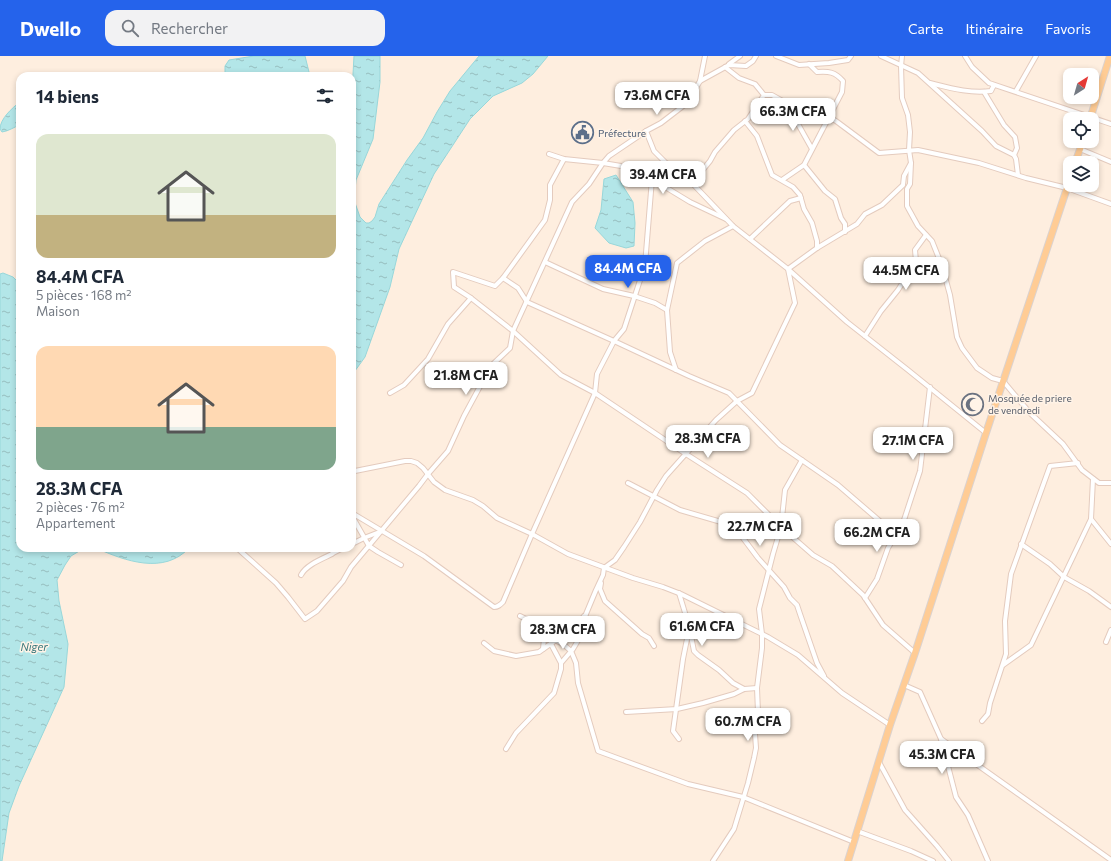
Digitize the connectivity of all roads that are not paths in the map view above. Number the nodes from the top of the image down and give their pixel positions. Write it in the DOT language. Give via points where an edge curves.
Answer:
graph roads {
  1 [pos="705,56"];
  2 [pos="740,56"];
  3 [pos="756,56"];
  4 [pos="776,56"];
  5 [pos="851,56"];
  6 [pos="881,56"];
  7 [pos="902,56"];
  8 [pos="965,56"];
  9 [pos="1036,56"];
  10 [pos="1110,56"];
  11 [pos="809,64"];
  12 [pos="727,66"];
  13 [pos="901,66"];
  14 [pos="700,81"];
  15 [pos="930,83"];
  16 [pos="994,85"];
  17 [pos="984,92"];
  18 [pos="1016,92"];
  19 [pos="764,95"];
  20 [pos="795,108"];
  21 [pos="1073,112"];
  22 [pos="1092,112"];
  23 [pos="829,117"];
  24 [pos="745,121"];
  25 [pos="1099,121"];
  26 [pos="1111,124"];
  27 [pos="646,131"];
  28 [pos="812,149"];
  29 [pos="1080,149"];
  30 [pos="909,150"];
  31 [pos="549,154"];
  32 [pos="1014,154"];
  33 [pos="1078,156"];
  34 [pos="564,159"];
  35 [pos="1111,162"];
  36 [pos="603,163"];
  37 [pos="911,163"];
  38 [pos="804,165"];
  39 [pos="1018,175"];
  40 [pos="652,179"];
  41 [pos="782,180"];
  42 [pos="692,182"];
  43 [pos="1063,187"];
  44 [pos="1066,192"];
  45 [pos="1078,192"];
  46 [pos="801,198"];
  47 [pos="1111,204"];
  48 [pos="726,218"];
  49 [pos="733,226"];
  50 [pos="845,232"];
  51 [pos="926,235"];
  52 [pos="750,239"];
  53 [pos="817,248"];
  54 [pos="545,262"];
  55 [pos="788,269"];
  56 [pos="503,278"];
  57 [pos="634,296"];
  58 [pos="471,298"];
  59 [pos="527,302"];
  60 [pos="667,310"];
  61 [pos="513,331"];
  62 [pos="865,336"];
  63 [pos="614,341"];
  64 [pos="676,370"];
  65 [pos="1003,381"];
  66 [pos="930,387"];
  67 [pos="390,393"];
  68 [pos="595,393"];
  69 [pos="737,401"];
  70 [pos="986,433"];
  71 [pos="686,454"];
  72 [pos="802,460"];
  73 [pos="1078,464"];
  74 [pos="356,471"];
  75 [pos="428,474"];
  76 [pos="1093,479"];
  77 [pos="628,483"];
  78 [pos="1111,483"];
  79 [pos="653,497"];
  80 [pos="356,515"];
  81 [pos="1091,519"];
  82 [pos="356,522"];
  83 [pos="782,527"];
  84 [pos="382,531"];
  85 [pos="532,534"];
  86 [pos="896,535"];
  87 [pos="364,538"];
  88 [pos="356,542"];
  89 [pos="1021,544"];
  90 [pos="1111,544"];
  91 [pos="369,546"];
  92 [pos="241,552"];
  93 [pos="336,552"];
  94 [pos="332,554"];
  95 [pos="401,565"];
  96 [pos="604,568"];
  97 [pos="769,570"];
  98 [pos="301,575"];
  99 [pos="604,575"];
  100 [pos="1064,577"];
  101 [pos="679,593"];
  102 [pos="865,598"];
  103 [pos="1111,608"];
  104 [pos="586,614"];
  105 [pos="520,616"];
  106 [pos="538,625"];
  107 [pos="689,626"];
  108 [pos="1111,630"];
  109 [pos="762,634"];
  110 [pos="556,640"];
  111 [pos="1106,642"];
  112 [pos="484,643"];
  113 [pos="551,644"];
  114 [pos="654,646"];
  115 [pos="543,649"];
  116 [pos="571,651"];
  117 [pos="915,653"];
  118 [pos="562,662"];
  119 [pos="1002,665"];
  120 [pos="826,680"];
  121 [pos="904,684"];
  122 [pos="757,688"];
  123 [pos="744,689"];
  124 [pos="677,709"];
  125 [pos="626,712"];
  126 [pos="982,721"];
  127 [pos="890,725"];
  128 [pos="679,739"];
  129 [pos="941,739"];
  130 [pos="506,750"];
  131 [pos="879,762"];
  132 [pos="744,797"];
  133 [pos="857,830"];
  134 [pos="854,842"];
  135 [pos="1111,860"];
  136 [pos="713,861"];
  137 [pos="848,861"];
  138 [pos="933,861"];
  139 [pos="949,861"];
  140 [pos="988,861"];
  1 -- 14 [label="street"];
  2 -- 12 [label="street"];
  3 -- 12 [label="street" via="746,66"];
  4 -- 11 [label="street" via="800,65"];
  5 -- 11 [label="street" via="848,60"];
  6 -- 13 [label="street"];
  7 -- 13 [label="street"];
  8 -- 16 [label="street" via="989,83"];
  9 -- 18 [label="street"];
  10 -- 22 [label="main road"];
  11 -- 23 [label="street" via="817,72 827,71 838,75 843,81 842,92"];
  12 -- 14 [label="street"];
  12 -- 19 [label="street" via="740,78 755,84"];
  13 -- 15 [label="street"];
  13 -- 30 [label="street" via="902,98 910,132"];
  14 -- 27 [label="street" via="687,103"];
  15 -- 17 [label="street" via="971,92"];
  15 -- 32 [label="street" via="996,146"];
  16 -- 17 [label="street" via="991,91"];
  16 -- 18 [label="street"];
  17 -- 32 [label="street" via="1004,125 1015,137 1017,148"];
  18 -- 21 [label="street"];
  19 -- 20 [label="street" via="772,95"];
  19 -- 24 [label="street"];
  20 -- 23 [label="street" via="808,109"];
  20 -- 28 [label="street" via="798,124"];
  23 -- 28 [label="street"];
  23 -- 30 [label="street" via="879,153"];
  24 -- 41 [label="street" via="757,136 772,175"];
  24 -- 42 [label="street" via="720,146"];
  25 -- 26 [label="street"];
  27 -- 36 [label="street" via="609,156"];
  27 -- 42 [label="street" via="654,151"];
  28 -- 38 [label="street"];
  29 -- 33 [label="main road"];
  29 -- 35 [label="street"];
  30 -- 37 [label="street"];
  30 -- 39 [label="street" via="979,163"];
  31 -- 34 [label="street"];
  32 -- 39 [label="street"];
  34 -- 36 [label="street"];
  34 -- 56 [label="street" via="550,184 550,200 544,220"];
  36 -- 40 [label="street" via="622,166"];
  36 -- 54 [label="street" via="589,184 572,202"];
  37 -- 50 [label="street" via="902,184 882,205 865,214 857,224"];
  37 -- 51 [label="street" via="907,206"];
  38 -- 41 [label="street"];
  38 -- 50 [label="street" via="835,199 845,224"];
  39 -- 43 [label="street"];
  40 -- 48 [label="street" via="690,202"];
  40 -- 57 [label="street" via="645,265"];
  41 -- 46 [label="street" via="793,187"];
  42 -- 48 [label="street"];
  44 -- 65 [label="main road"];
  45 -- 47 [label="street"];
  46 -- 52 [label="street" via="790,201"];
  46 -- 53 [label="street" via="812,223"];
  48 -- 49 [label="street"];
  49 -- 52 [label="street"];
  49 -- 60 [label="street" via="705,241 677,263"];
  50 -- 53 [label="street"];
  51 -- 62 [label="street" via="915,250 916,261"];
  51 -- 65 [label="street" via="932,242 942,266 957,337 962,348 977,368 992,378"];
  52 -- 55 [label="street"];
  53 -- 55 [label="street"];
  54 -- 57 [label="street" via="603,289"];
  54 -- 59 [label="street"];
  55 -- 62 [label="street"];
  55 -- 69 [label="street" via="795,303 752,393"];
  56 -- 58 [label="street" via="495,286 453,272 454,287"];
  56 -- 59 [label="street" via="518,288"];
  57 -- 60 [label="street"];
  57 -- 63 [label="street" via="624,329"];
  58 -- 61 [label="street"];
  58 -- 67 [label="street" via="448,324 428,359 404,385"];
  59 -- 61 [label="street"];
  59 -- 63 [label="street"];
  60 -- 64 [label="street" via="670,352"];
  61 -- 68 [label="street" via="561,375"];
  61 -- 75 [label="street" via="510,348 491,366 448,451"];
  62 -- 66 [label="street"];
  63 -- 64 [label="street"];
  63 -- 68 [label="street" via="597,374"];
  64 -- 69 [label="street" via="729,393"];
  65 -- 70 [label="main road"];
  65 -- 73 [label="street" via="1030,413 1063,444"];
  66 -- 70 [label="street"];
  66 -- 86 [label="street" via="920,471 904,520"];
  68 -- 71 [label="street"];
  68 -- 85 [label="street"];
  69 -- 71 [label="street"];
  69 -- 72 [label="street" via="780,445"];
  70 -- 117 [label="main road"];
  71 -- 79 [label="street" via="666,476"];
  71 -- 83 [label="street" via="747,492"];
  72 -- 83 [label="street" via="785,490"];
  72 -- 86 [label="street" via="838,485"];
  73 -- 76 [label="street"];
  73 -- 89 [label="street" via="1050,466"];
  74 -- 75 [label="street" via="411,461 417,463"];
  75 -- 84 [label="street"];
  75 -- 85 [label="street" via="445,490 473,500 497,518"];
  76 -- 78 [label="street" via="1099,484"];
  76 -- 81 [label="street"];
  77 -- 79 [label="street"];
  79 -- 96 [label="street" via="624,547 615,560"];
  79 -- 97 [label="street" via="680,510 728,524 737,530"];
  80 -- 84 [label="street"];
  81 -- 90 [label="street"];
  81 -- 100 [label="street"];
  82 -- 87 [label="street"];
  83 -- 97 [label="street"];
  83 -- 102 [label="street" via="813,555 832,566"];
  84 -- 85 [label="street" via="424,556 494,607 503,602"];
  84 -- 87 [label="street"];
  84 -- 91 [label="street"];
  85 -- 96 [label="street" via="568,554"];
  86 -- 102 [label="street" via="888,548 877,579"];
  87 -- 88 [label="street"];
  87 -- 91 [label="street"];
  89 -- 100 [label="street"];
  89 -- 119 [label="street" via="1011,574 1005,621 1006,654"];
  91 -- 92 [label="street" via="317,611 305,619 276,583"];
  91 -- 95 [label="street"];
  93 -- 94 [label="street"];
  94 -- 98 [label="street" via="307,568"];
  96 -- 99 [label="street"];
  96 -- 101 [label="street"];
  97 -- 109 [label="street" via="759,609"];
  97 -- 120 [label="street" via="796,605 817,663"];
  99 -- 104 [label="street"];
  99 -- 114 [label="street" via="600,589 605,601 649,638"];
  100 -- 103 [label="street" via="1090,591"];
  100 -- 119 [label="street" via="1031,645"];
  101 -- 107 [label="street"];
  101 -- 109 [label="street"];
  102 -- 117 [label="street" via="883,625"];
  104 -- 110 [label="street" via="577,625"];
  104 -- 116 [label="street" via="580,637"];
  105 -- 106 [label="street"];
  106 -- 110 [label="street"];
  106 -- 115 [label="street" via="544,639"];
  107 -- 123 [label="street" via="694,651"];
  107 -- 124 [label="street"];
  108 -- 111 [label="street"];
  109 -- 120 [label="street" via="798,655"];
  109 -- 122 [label="street"];
  110 -- 113 [label="street"];
  110 -- 116 [label="street"];
  112 -- 115 [label="street" via="494,651 516,656"];
  113 -- 115 [label="street"];
  113 -- 118 [label="street"];
  116 -- 118 [label="street"];
  116 -- 132 [label="street" via="598,751 688,784"];
  117 -- 121 [label="main road"];
  118 -- 130 [label="street" via="554,693 516,733"];
  119 -- 126 [label="street" via="988,714"];
  120 -- 127 [label="street"];
  121 -- 127 [label="main road"];
  121 -- 129 [label="street" via="920,692"];
  122 -- 123 [label="street"];
  122 -- 132 [label="street" via="755,753"];
  123 -- 124 [label="street"];
  124 -- 125 [label="street"];
  124 -- 128 [label="street" via="673,731"];
  127 -- 131 [label="main road"];
  129 -- 135 [label="street"];
  129 -- 140 [label="street" via="956,797 968,815"];
  131 -- 133 [label="main road"];
  131 -- 139 [label="street" via="905,810"];
  132 -- 134 [label="street"];
  132 -- 136 [label="street" via="734,829"];
  133 -- 134 [label="main road"];
  133 -- 138 [label="street"];
  134 -- 137 [label="main road"];
}
